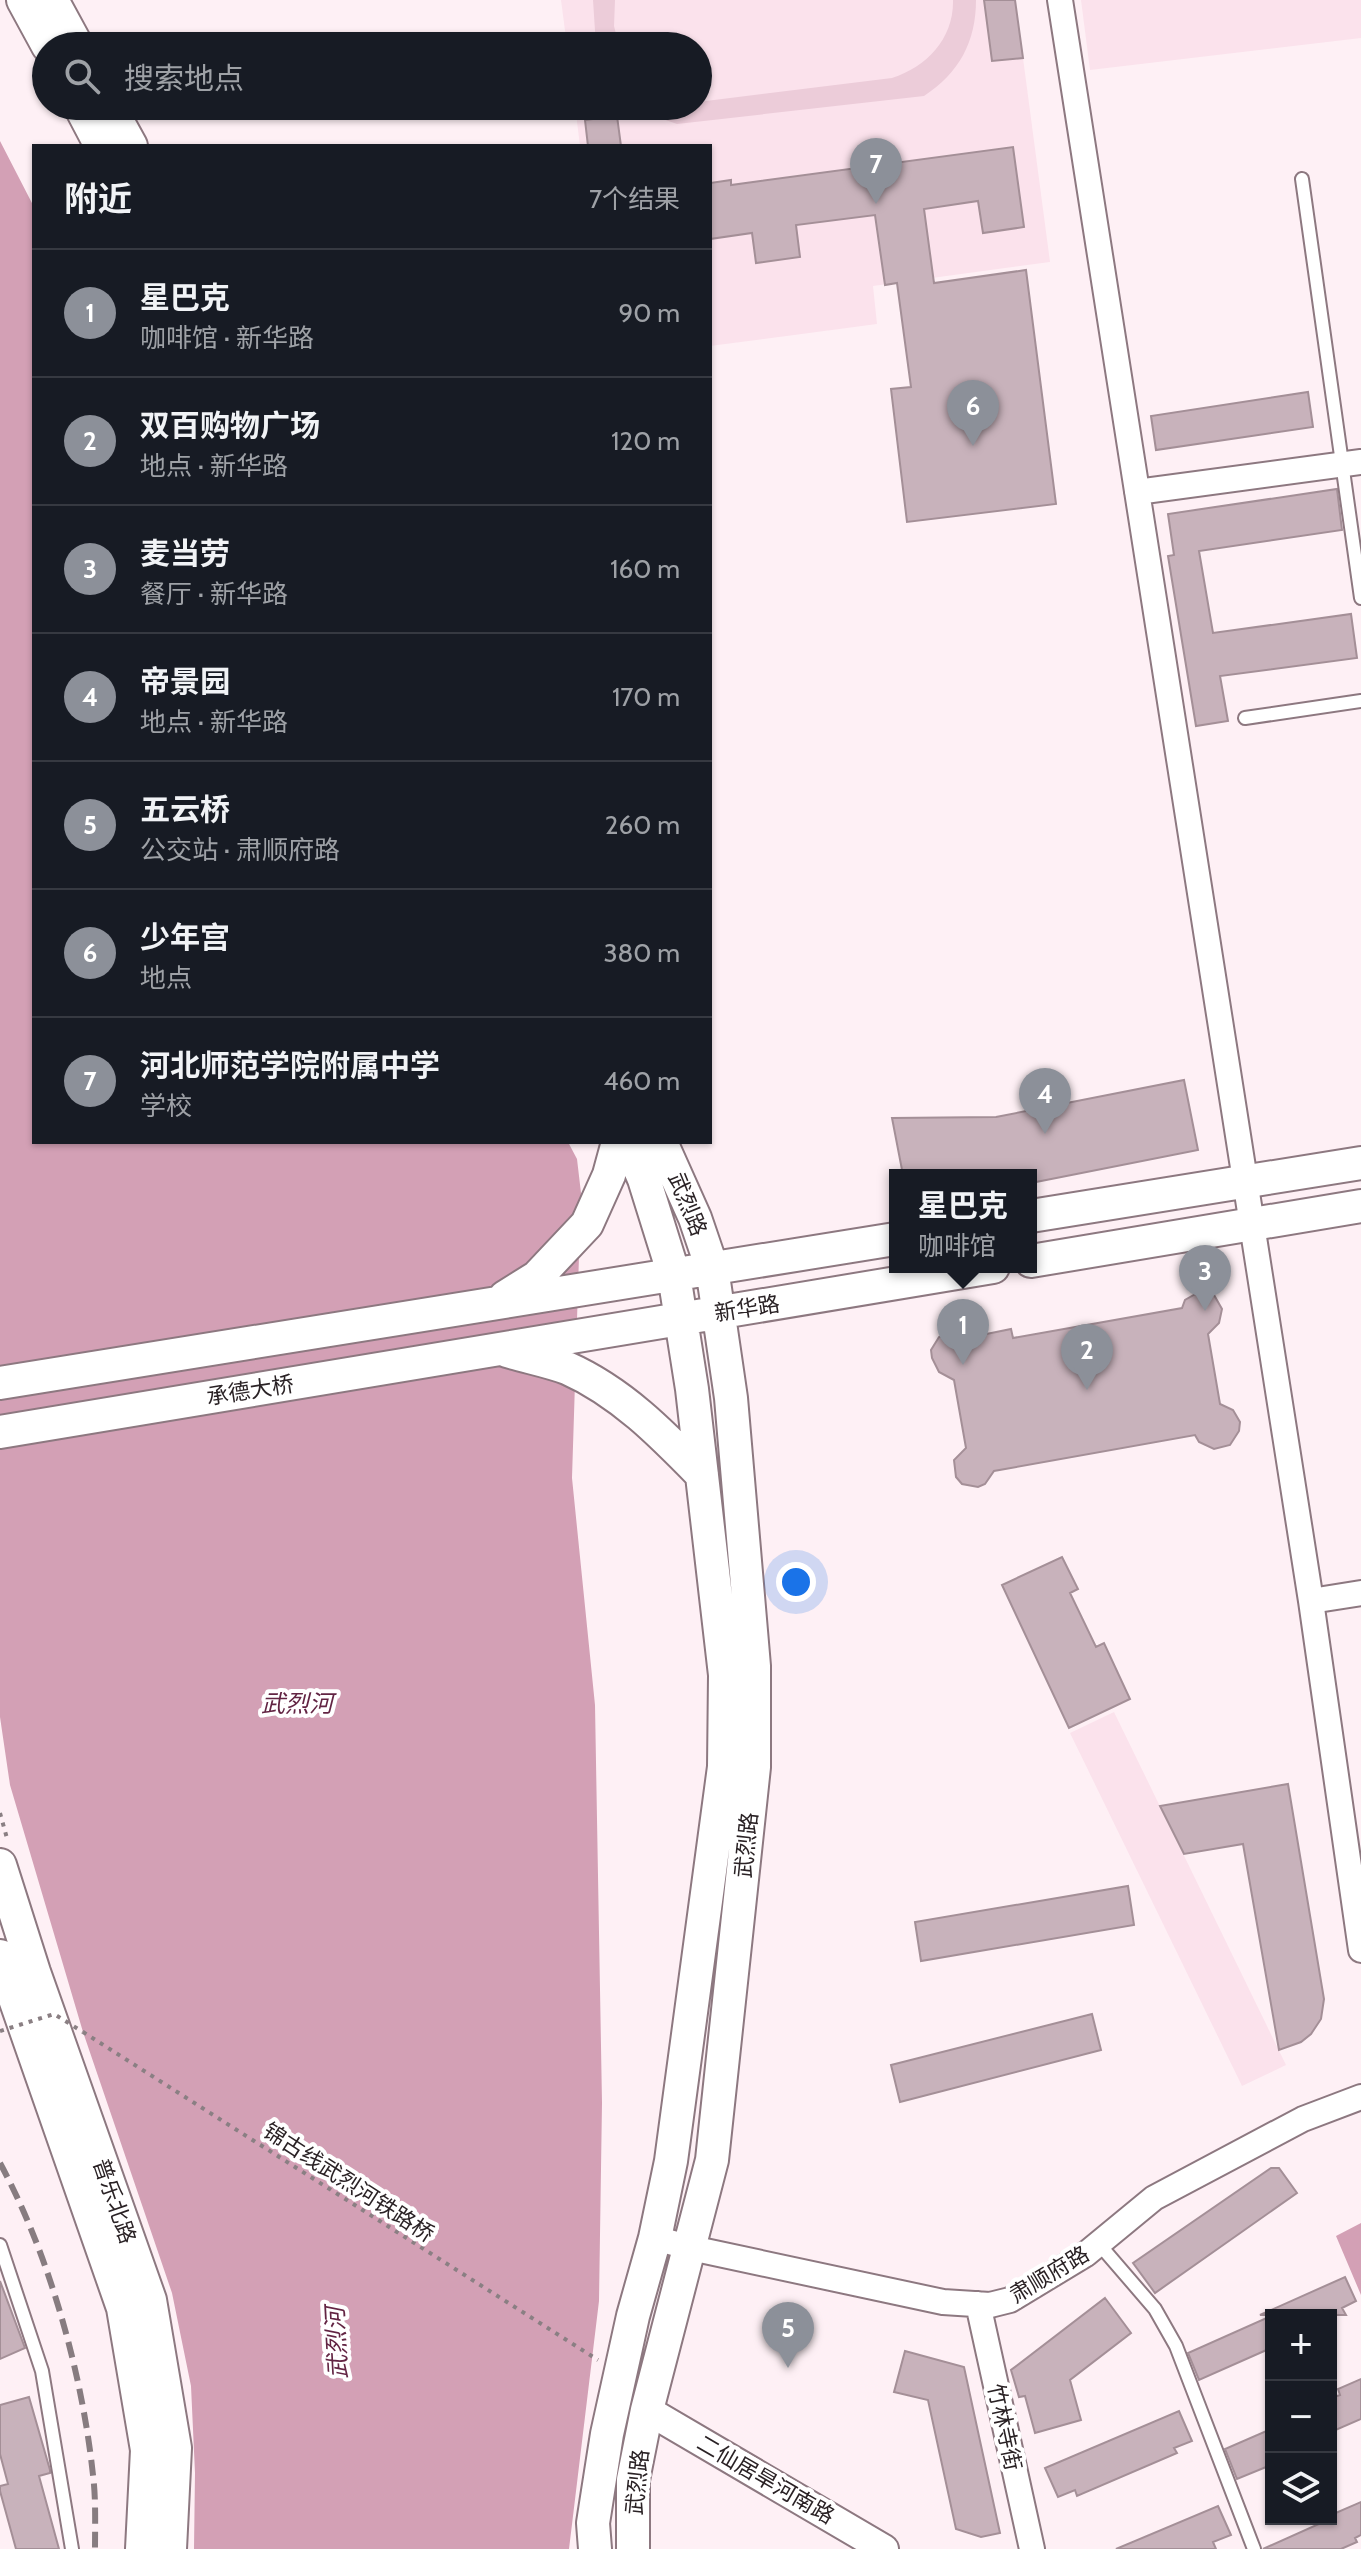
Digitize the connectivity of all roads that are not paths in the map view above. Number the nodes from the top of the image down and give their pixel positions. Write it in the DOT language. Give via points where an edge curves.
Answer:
graph roads {
  1 [pos="23,0"];
  2 [pos="52,0"];
  3 [pos="1060,0"];
  4 [pos="40,32"];
  5 [pos="69,32"];
  6 [pos="87,120"];
  7 [pos="117,120"];
  8 [pos="100,144"];
  9 [pos="130,144"];
  10 [pos="1302,179"];
  11 [pos="1351,464"];
  12 [pos="1137,492"];
  13 [pos="1361,598"];
  14 [pos="1361,701"];
  15 [pos="1245,718"];
  16 [pos="617,1144"];
  17 [pos="629,1144"];
  18 [pos="662,1144"];
  19 [pos="1361,1163"];
  20 [pos="1245,1182"];
  21 [pos="1361,1206"];
  22 [pos="1037,1215"];
  23 [pos="1251,1224"];
  24 [pos="889,1240"];
  25 [pos="1037,1260"];
  26 [pos="712,1268"];
  27 [pos="956,1273"];
  28 [pos="674,1275"];
  29 [pos="492,1305"];
  30 [pos="719,1312"];
  31 [pos="681,1319"];
  32 [pos="500,1349"];
  33 [pos="0,1383"];
  34 [pos="0,1432"];
  35 [pos="702,1475"];
  36 [pos="1361,1593"];
  37 [pos="1311,1601"];
  38 [pos="0,1865"];
  39 [pos="0,1949"];
  40 [pos="1361,1950"];
  41 [pos="0,1956"];
  42 [pos="15,2007"];
  43 [pos="1359,2102"];
  44 [pos="655,2238"];
  45 [pos="1099,2244"];
  46 [pos="0,2245"];
  47 [pos="691,2248"];
  48 [pos="978,2304"];
  49 [pos="647,2410"];
  50 [pos="72,2549"];
  51 [pos="142,2549"];
  52 [pos="170,2549"];
  53 [pos="595,2549"];
  54 [pos="633,2549"];
  55 [pos="884,2549"];
  56 [pos="1032,2549"];
  57 [pos="1254,2549"];
  1 -- 4 [label="main road"];
  2 -- 5 [label="main road"];
  3 -- 12 [label="street"];
  6 -- 8 [label="main road"];
  7 -- 9 [label="main road"];
  10 -- 11 [label="lane"];
  11 -- 12 [label="street"];
  11 -- 13 [label="lane"];
  12 -- 20 [label="street"];
  14 -- 15 [label="lane"];
  16 -- 29 [label="main road" via="587,1224 537,1277"];
  17 -- 28 [label="main road, 武烈路"];
  18 -- 26 [label="main road, 武烈路"];
  19 -- 20 [label="main road"];
  20 -- 22 [label="main road"];
  20 -- 23 [label="street"];
  21 -- 23 [label="main road"];
  23 -- 25 [label="main road"];
  23 -- 37 [label="street"];
  24 -- 26 [label="main road, 新华路"];
  26 -- 28 [label="main road, 新华路"];
  26 -- 30 [label="main road, 武烈路"];
  27 -- 30 [label="main road, 新华路"];
  28 -- 29 [label="main road, 新华路"];
  28 -- 31 [label="main road, 武烈路"];
  29 -- 33 [label="main road"];
  30 -- 31 [label="main road, 新华路"];
  30 -- 47 [label="main road, 武烈路" via="753,1651 754,1767 712,2160"];
  31 -- 32 [label="main road, 新华路"];
  31 -- 35 [label="main road, 武烈路"];
  32 -- 34 [label="main road, 承德大桥"];
  32 -- 35 [label="main road" via="566,1368 613,1392"];
  35 -- 44 [label="main road, 武烈路" via="725,1675 724,1767 671,2161"];
  36 -- 37 [label="street"];
  37 -- 40 [label="street"];
  38 -- 42 [label="main road, 普乐北路"];
  39 -- 42 [label="main road"];
  41 -- 42 [label="main road, 普乐北路"];
  42 -- 51 [label="main road, 普乐北路" via="123,2308 147,2450"];
  42 -- 52 [label="main road, 普乐北路" via="150,2300 175,2448"];
  43 -- 45 [label="street, 肃顺府路" via="1279,2130 1154,2198"];
  44 -- 47 [label="street, 肃顺府路"];
  44 -- 53 [label="main road, 武烈路" via="607,2434 593,2523"];
  45 -- 48 [label="street, 肃顺府路" via="1010,2300"];
  45 -- 57 [label="lane" via="1155,2309 1176,2346"];
  46 -- 50 [label="lane" via="42,2371"];
  47 -- 48 [label="street, 肃顺府路" via="943,2302"];
  47 -- 49 [label="main road, 武烈路"];
  48 -- 56 [label="street, 竹林寺街"];
  49 -- 54 [label="main road, 武烈路" via="633,2480"];
  49 -- 55 [label="street, 二仙居旱河南路"];
}
